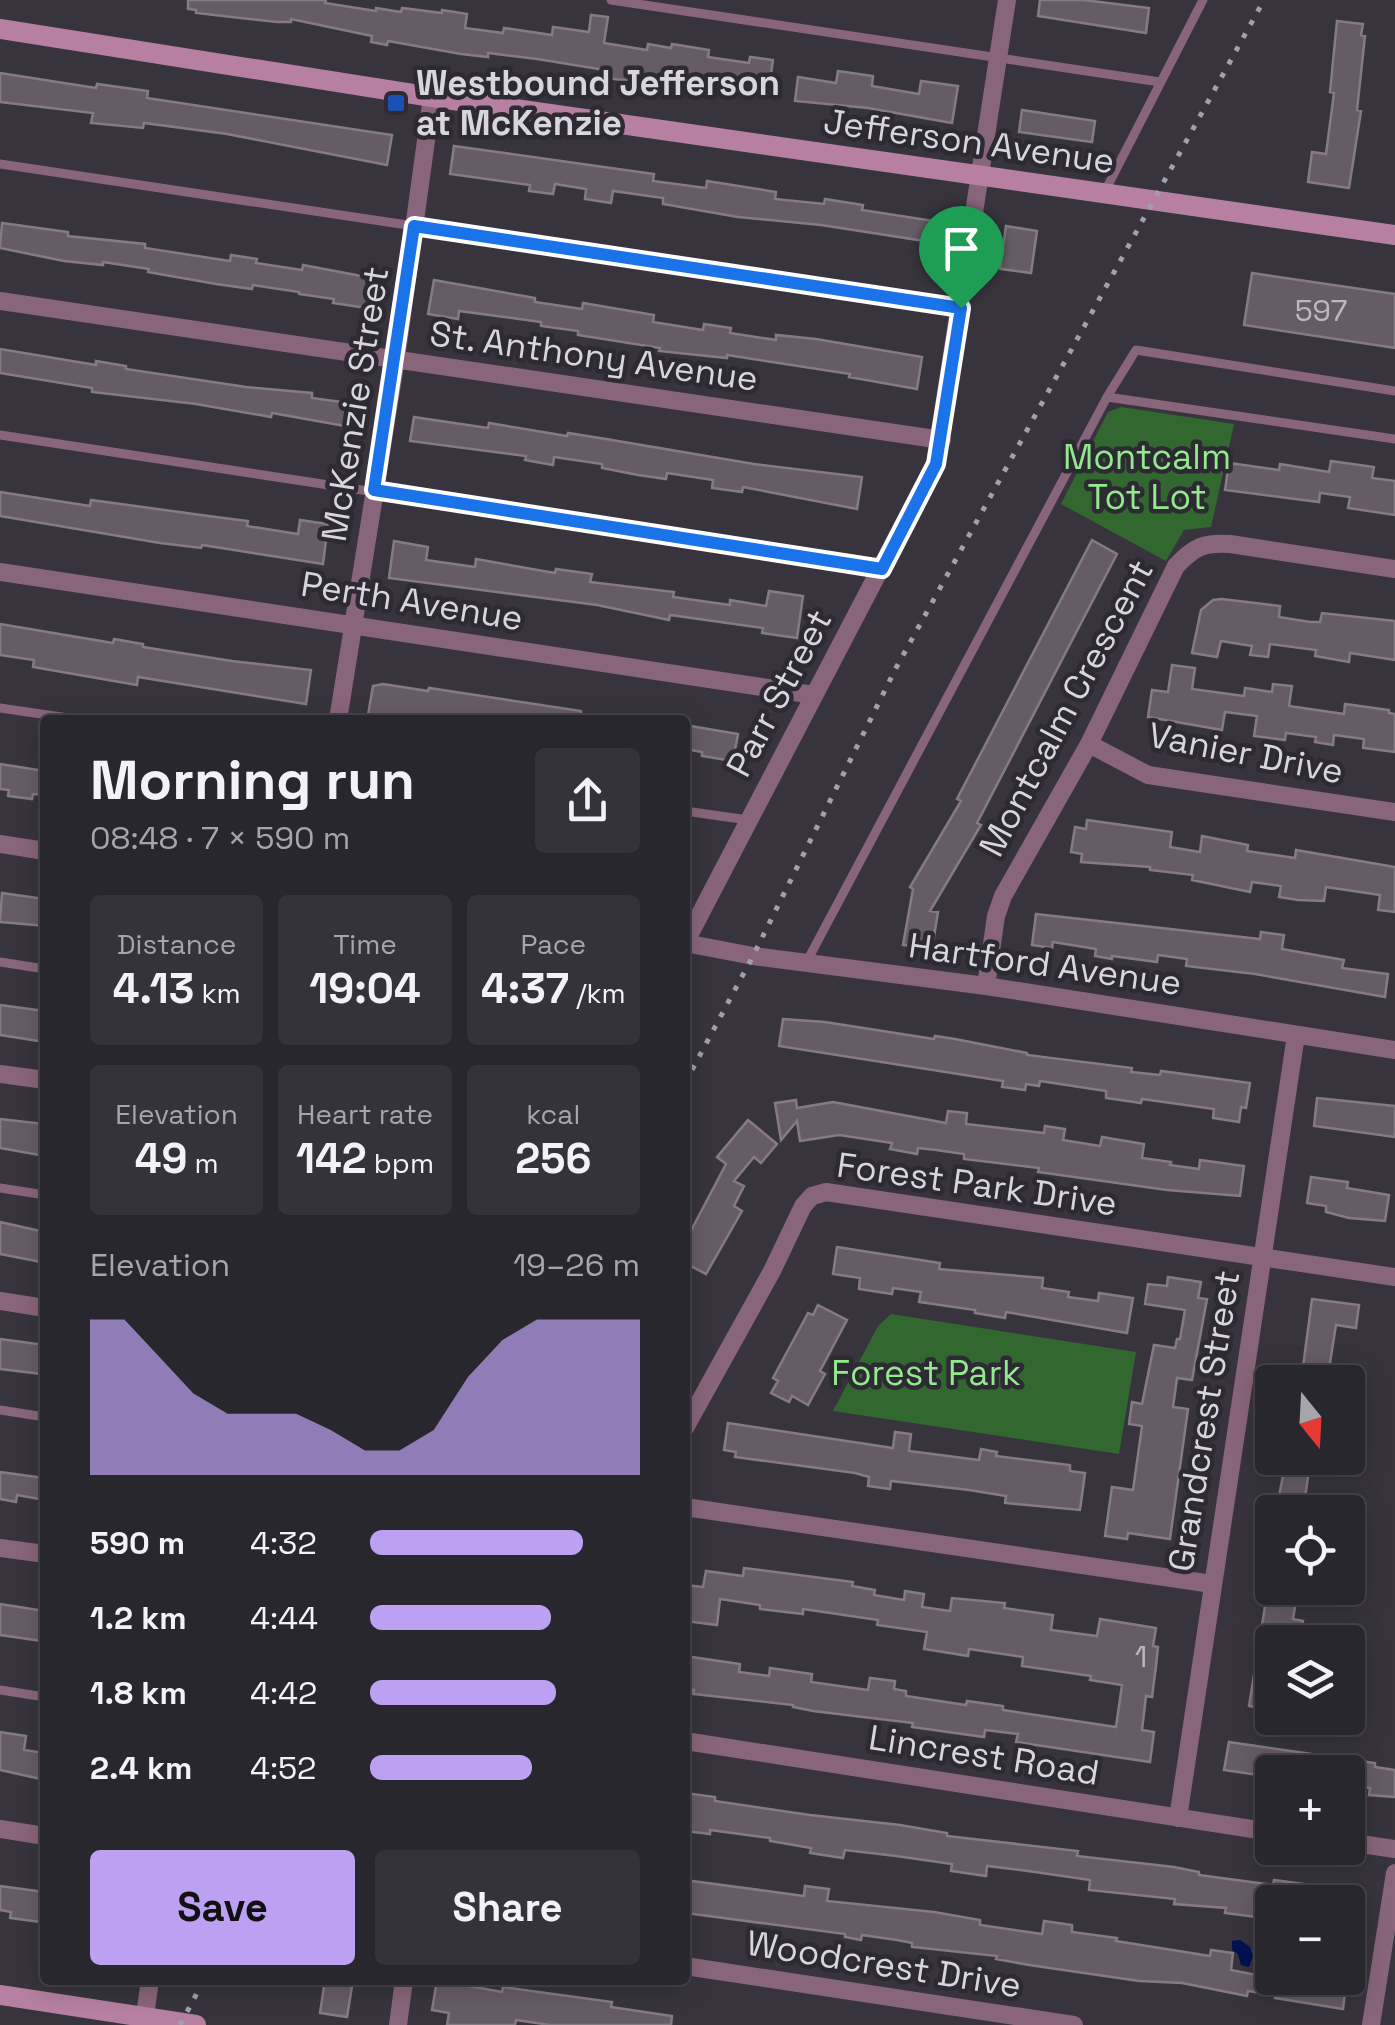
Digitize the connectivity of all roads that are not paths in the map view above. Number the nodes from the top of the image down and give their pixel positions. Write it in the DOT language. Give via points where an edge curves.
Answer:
graph roads {
  1 [pos="610,0"];
  2 [pos="1007,0"];
  3 [pos="1203,0"];
  4 [pos="0,29"];
  5 [pos="998,58"];
  6 [pos="1160,82"];
  7 [pos="432,97"];
  8 [pos="0,164"];
  9 [pos="982,174"];
  10 [pos="1104,193"];
  11 [pos="414,226"];
  12 [pos="1395,235"];
  13 [pos="0,301"];
  14 [pos="961,308"];
  15 [pos="396,359"];
  16 [pos="1395,391"];
  17 [pos="1107,397"];
  18 [pos="0,435"];
  19 [pos="942,440"];
  20 [pos="1395,440"];
  21 [pos="374,490"];
  22 [pos="882,569"];
  23 [pos="1395,569"];
  24 [pos="0,572"];
  25 [pos="354,624"];
  26 [pos="814,695"];
  27 [pos="0,708"];
  28 [pos="48,715"];
  29 [pos="339,715"];
  30 [pos="1089,744"];
  31 [pos="690,812"];
  32 [pos="1395,812"];
  33 [pos="748,820"];
  34 [pos="0,844"];
  35 [pos="40,849"];
  36 [pos="690,933"];
  37 [pos="690,944"];
  38 [pos="0,962"];
  39 [pos="806,964"];
  40 [pos="40,968"];
  41 [pos="986,986"];
  42 [pos="1296,1035"];
  43 [pos="1395,1050"];
  44 [pos="0,1074"];
  45 [pos="40,1079"];
  46 [pos="0,1188"];
  47 [pos="40,1194"];
  48 [pos="1262,1258"];
  49 [pos="1395,1277"];
  50 [pos="0,1301"];
  51 [pos="40,1307"];
  52 [pos="0,1410"];
  53 [pos="40,1416"];
  54 [pos="690,1419"];
  55 [pos="690,1508"];
  56 [pos="0,1548"];
  57 [pos="40,1553"];
  58 [pos="1212,1584"];
  59 [pos="0,1690"];
  60 [pos="40,1696"];
  61 [pos="690,1742"];
  62 [pos="1178,1818"];
  63 [pos="0,1829"];
  64 [pos="1255,1829"];
  65 [pos="40,1835"];
  66 [pos="1365,1845"];
  67 [pos="1395,1849"];
  68 [pos="1395,1872"];
  69 [pos="690,1967"];
  70 [pos="148,1985"];
  71 [pos="403,1985"];
  72 [pos="0,1995"];
  73 [pos="132,2018"];
  74 [pos="196,2025"];
  75 [pos="398,2025"];
  76 [pos="1074,2025"];
  77 [pos="1371,2025"];
  1 -- 5 [label="lane"];
  2 -- 5 [label="street, Parr Street"];
  3 -- 6 [label="lane"];
  4 -- 7 [label="street, Jefferson Avenue"];
  5 -- 6 [label="lane"];
  5 -- 9 [label="street, Parr Street"];
  6 -- 10 [label="lane"];
  7 -- 9 [label="street, Jefferson Avenue"];
  7 -- 11 [label="street, McKenzie Street"];
  8 -- 11 [label="lane"];
  9 -- 10 [label="street, Jefferson Avenue"];
  9 -- 14 [label="street, Parr Street"];
  10 -- 12 [label="street, Jefferson Avenue"];
  11 -- 14 [label="lane"];
  11 -- 15 [label="street, McKenzie Street"];
  13 -- 15 [label="street, St. Anthony Avenue"];
  14 -- 19 [label="street, Parr Street"];
  15 -- 19 [label="street, St. Anthony Avenue"];
  15 -- 21 [label="street, McKenzie Street"];
  16 -- 17 [label="lane" via="1136,350"];
  17 -- 20 [label="lane"];
  17 -- 39 [label="lane"];
  18 -- 21 [label="lane"];
  19 -- 22 [label="street, Parr Street"];
  21 -- 22 [label="lane"];
  21 -- 25 [label="street, McKenzie Street"];
  22 -- 26 [label="street, Parr Street"];
  23 -- 30 [label="street, Montcalm Crescent" via="1230,544 1193,548 1176,566"];
  24 -- 25 [label="street, Perth Avenue"];
  25 -- 26 [label="street, Perth Avenue"];
  25 -- 29 [label="street, McKenzie Street"];
  26 -- 33 [label="street, Parr Street"];
  27 -- 28 [label="lane"];
  30 -- 32 [label="street, Vanier Drive" via="1148,774"];
  30 -- 41 [label="street, Montcalm Crescent" via="1002,896"];
  31 -- 33 [label="lane"];
  33 -- 36 [label="street, Parr Street"];
  34 -- 35 [label="street"];
  37 -- 39 [label="street, Hartford Avenue"];
  38 -- 40 [label="lane"];
  39 -- 41 [label="street, Hartford Avenue"];
  41 -- 42 [label="street, Hartford Avenue"];
  42 -- 43 [label="street, Hartford Avenue"];
  42 -- 48 [label="street, Grandcrest Street"];
  44 -- 45 [label="street"];
  46 -- 47 [label="lane"];
  48 -- 49 [label="street, Forest Park Drive"];
  48 -- 54 [label="street, Forest Park Drive" via="838,1192 812,1196"];
  48 -- 58 [label="street, Grandcrest Street"];
  50 -- 51 [label="street"];
  52 -- 53 [label="lane"];
  55 -- 58 [label="street"];
  56 -- 57 [label="street"];
  58 -- 62 [label="street, Grandcrest Street"];
  59 -- 60 [label="lane"];
  61 -- 62 [label="street, Lincrest Road"];
  62 -- 64 [label="street, Lincrest Road"];
  63 -- 65 [label="street"];
  66 -- 67 [label="street"];
  68 -- 77 [label="street"];
  69 -- 76 [label="street, Woodcrest Drive"];
  70 -- 73 [label="street"];
  71 -- 75 [label="street"];
  72 -- 73 [label="street"];
  73 -- 74 [label="street"];
}
